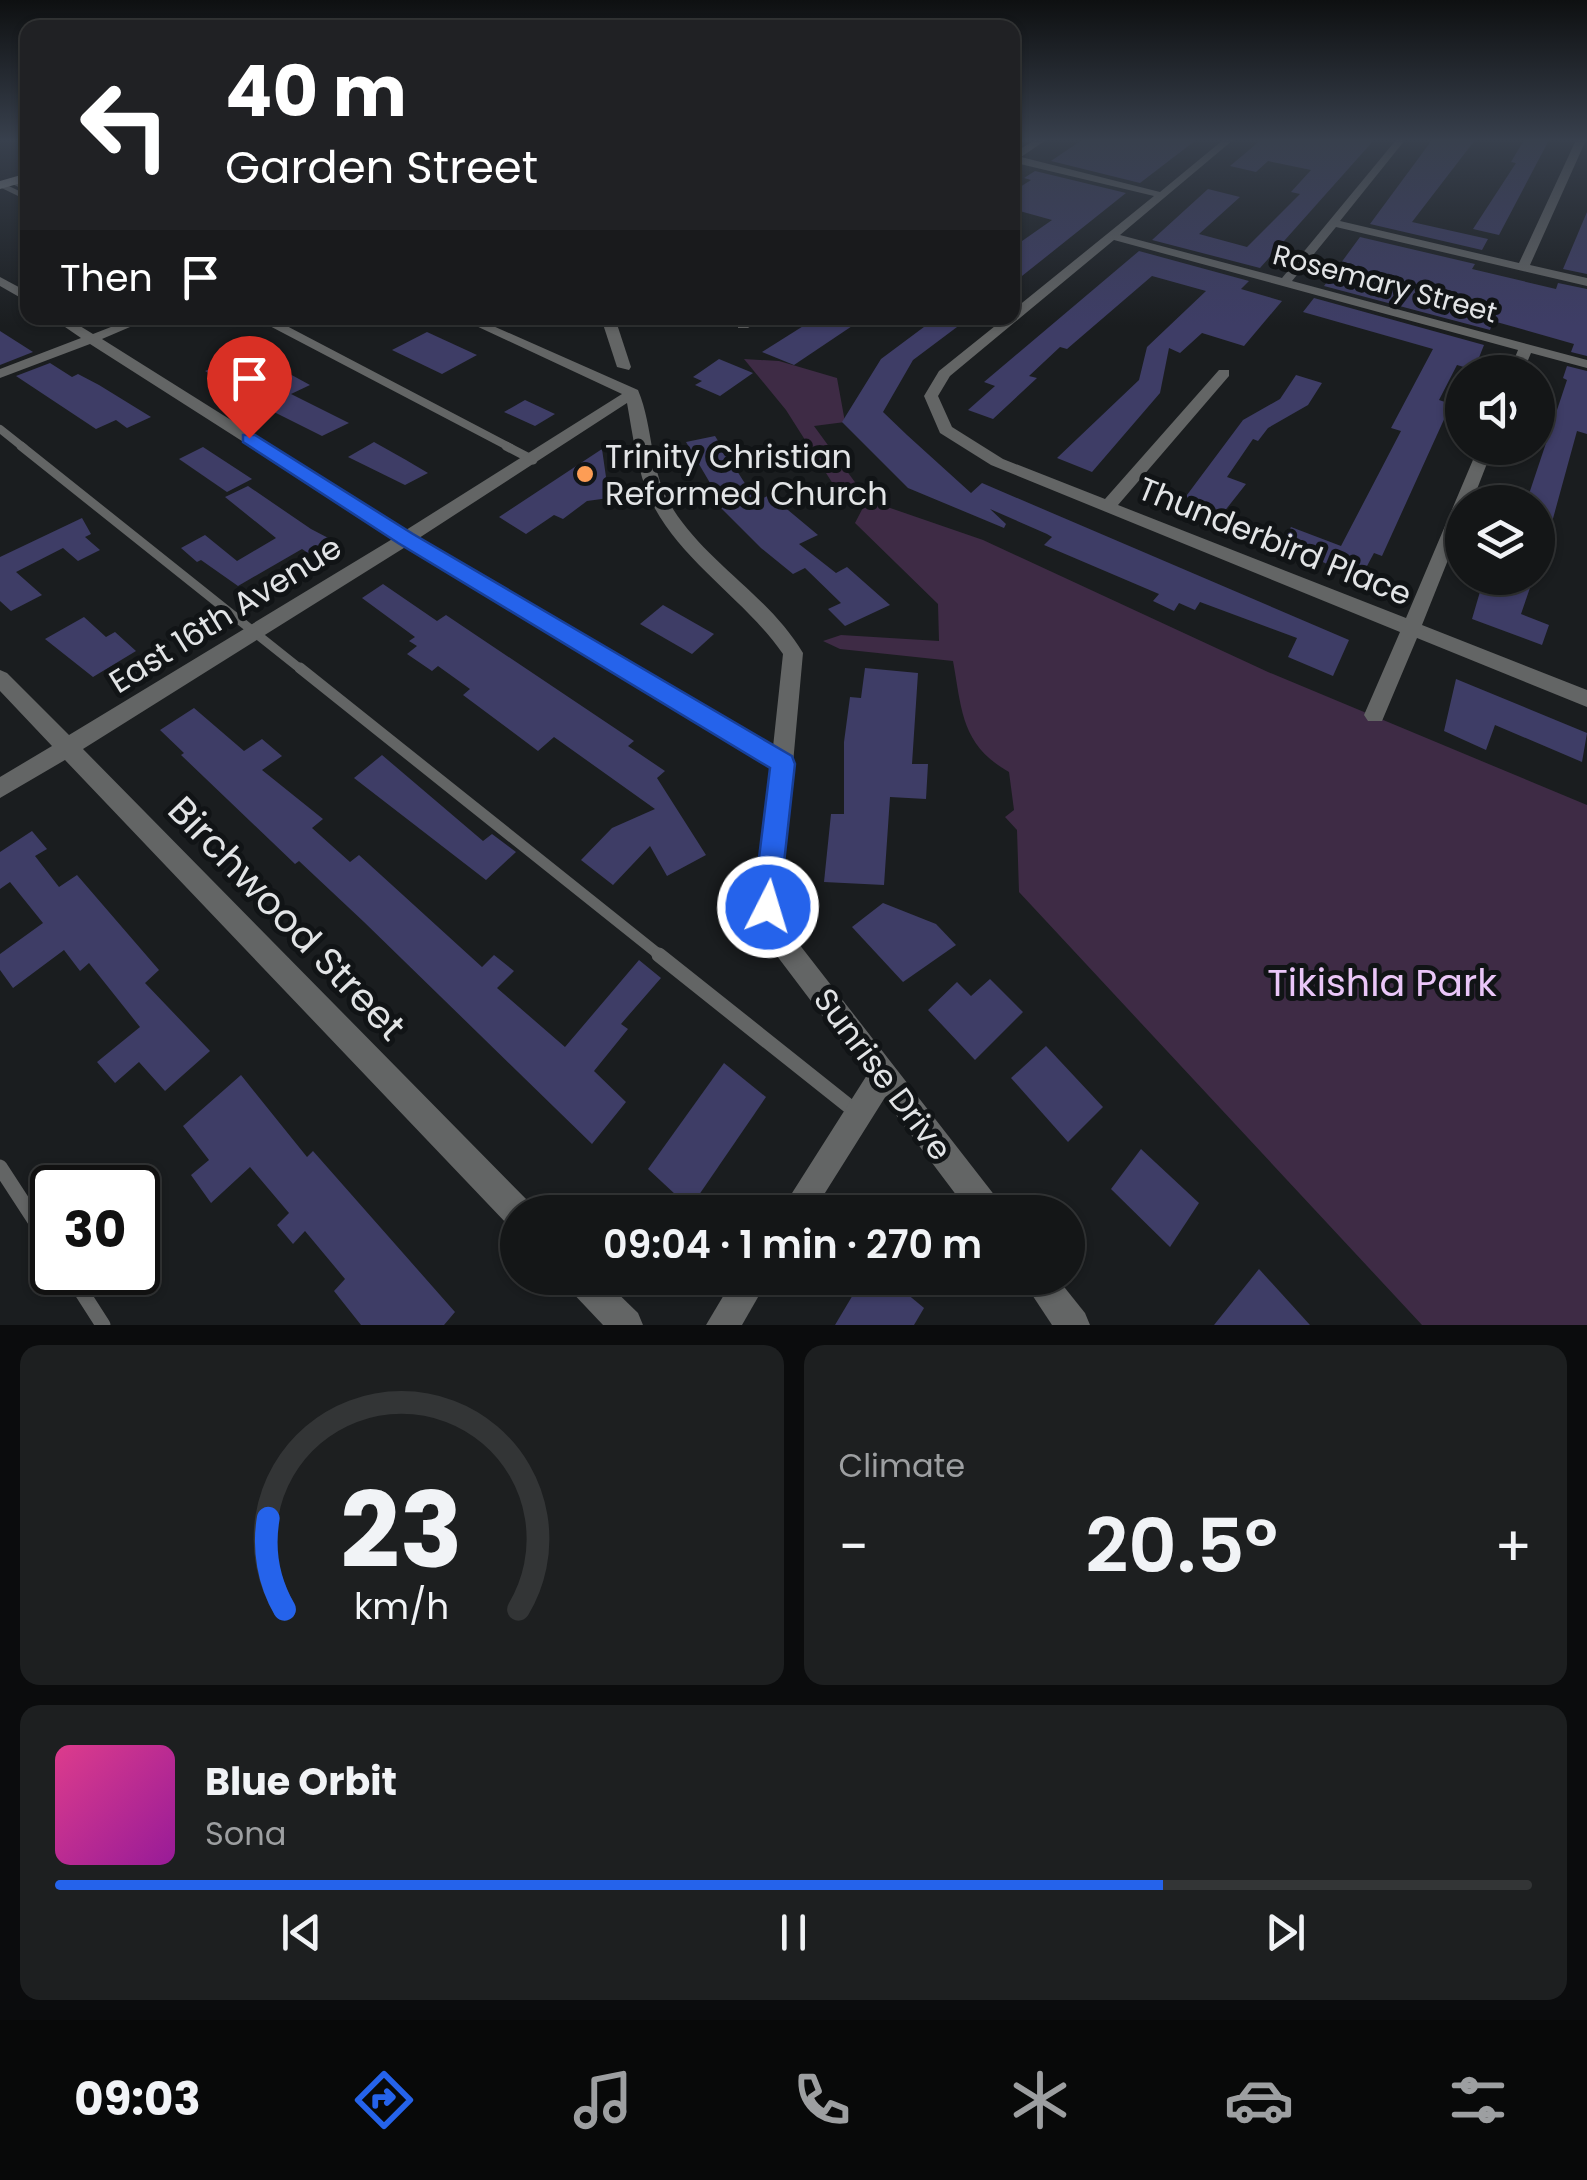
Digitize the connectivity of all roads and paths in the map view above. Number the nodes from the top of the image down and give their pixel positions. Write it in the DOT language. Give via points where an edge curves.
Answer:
graph roads {
  1 [pos="1155,202"];
  2 [pos="1351,202"];
  3 [pos="1552,202"];
  4 [pos="1334,223"];
  5 [pos="1112,236"];
  6 [pos="1523,267"];
  7 [pos="1285,282"];
  8 [pos="1587,282"];
  9 [pos="1020,312"];
  10 [pos="70,325"];
  11 [pos="126,325"];
  12 [pos="276,325"];
  13 [pos="481,325"];
  14 [pos="610,325"];
  15 [pos="1004,325"];
  16 [pos="92,338"];
  17 [pos="1526,348"];
  18 [pos="1523,355"];
  19 [pos="1587,364"];
  20 [pos="624,367"];
  21 [pos="1224,373"];
  22 [pos="0,374"];
  23 [pos="634,393"];
  24 [pos="0,428"];
  25 [pos="532,460"];
  26 [pos="1108,506"];
  27 [pos="406,538"];
  28 [pos="1445,549"];
  29 [pos="1413,629"];
  30 [pos="254,632"];
  31 [pos="0,678"];
  32 [pos="1587,699"];
  33 [pos="1375,715"];
  34 [pos="66,748"];
  35 [pos="783,764"];
  36 [pos="0,789"];
  37 [pos="884,1074"];
  38 [pos="858,1114"];
  39 [pos="0,1167"];
  40 [pos="501,1195"];
  41 [pos="806,1195"];
  42 [pos="975,1195"];
  43 [pos="30,1214"];
  44 [pos="84,1295"];
  45 [pos="597,1295"];
  46 [pos="742,1295"];
  47 [pos="1050,1295"];
  48 [pos="103,1325"];
  49 [pos="626,1325"];
  50 [pos="723,1325"];
  51 [pos="1073,1325"];
  1 -- 5 [label="street"];
  2 -- 4 [label="street"];
  3 -- 6 [label="street"];
  4 -- 6 [label="street"];
  4 -- 7 [label="street"];
  5 -- 7 [label="street, Rosemary Street"];
  5 -- 9 [label="street, Thunderbird Place"];
  6 -- 8 [label="street"];
  7 -- 17 [label="street, Rosemary Street"];
  10 -- 16 [label="street"];
  11 -- 16 [label="street"];
  12 -- 25 [label="lane"];
  13 -- 23 [label="street"];
  14 -- 20 [label="street"];
  15 -- 26 [label="street, Thunderbird Place" via="944,374 931,396 945,430 997,462"];
  16 -- 22 [label="street"];
  16 -- 27 [label="street"];
  17 -- 18 [label="street"];
  17 -- 19 [label="street, Rosemary Street"];
  21 -- 26 [label="street"];
  23 -- 25 [label="street, East 16th Avenue"];
  23 -- 35 [label="street, Sunrise Drive" via="669,516 779,630 793,653"];
  24 -- 30 [label="lane"];
  25 -- 27 [label="street, East 16th Avenue"];
  26 -- 29 [label="street, Thunderbird Place"];
  27 -- 30 [label="street, East 16th Avenue"];
  27 -- 35 [label="street"];
  28 -- 29 [label="street"];
  29 -- 32 [label="street, Thunderbird Place"];
  29 -- 33 [label="street"];
  30 -- 34 [label="street, East 16th Avenue"];
  30 -- 38 [label="lane"];
  31 -- 34 [label="street, Birchwood Street"];
  34 -- 36 [label="street, East 16th Avenue"];
  34 -- 40 [label="street, Birchwood Street"];
  35 -- 37 [label="street, Sunrise Drive" via="768,907 783,943"];
  37 -- 38 [label="street"];
  37 -- 42 [label="street, Sunrise Drive"];
  38 -- 41 [label="street"];
  39 -- 43 [label="lane"];
  44 -- 48 [label="lane"];
  45 -- 49 [label="street"];
  46 -- 50 [label="street"];
  47 -- 51 [label="street"];
}
